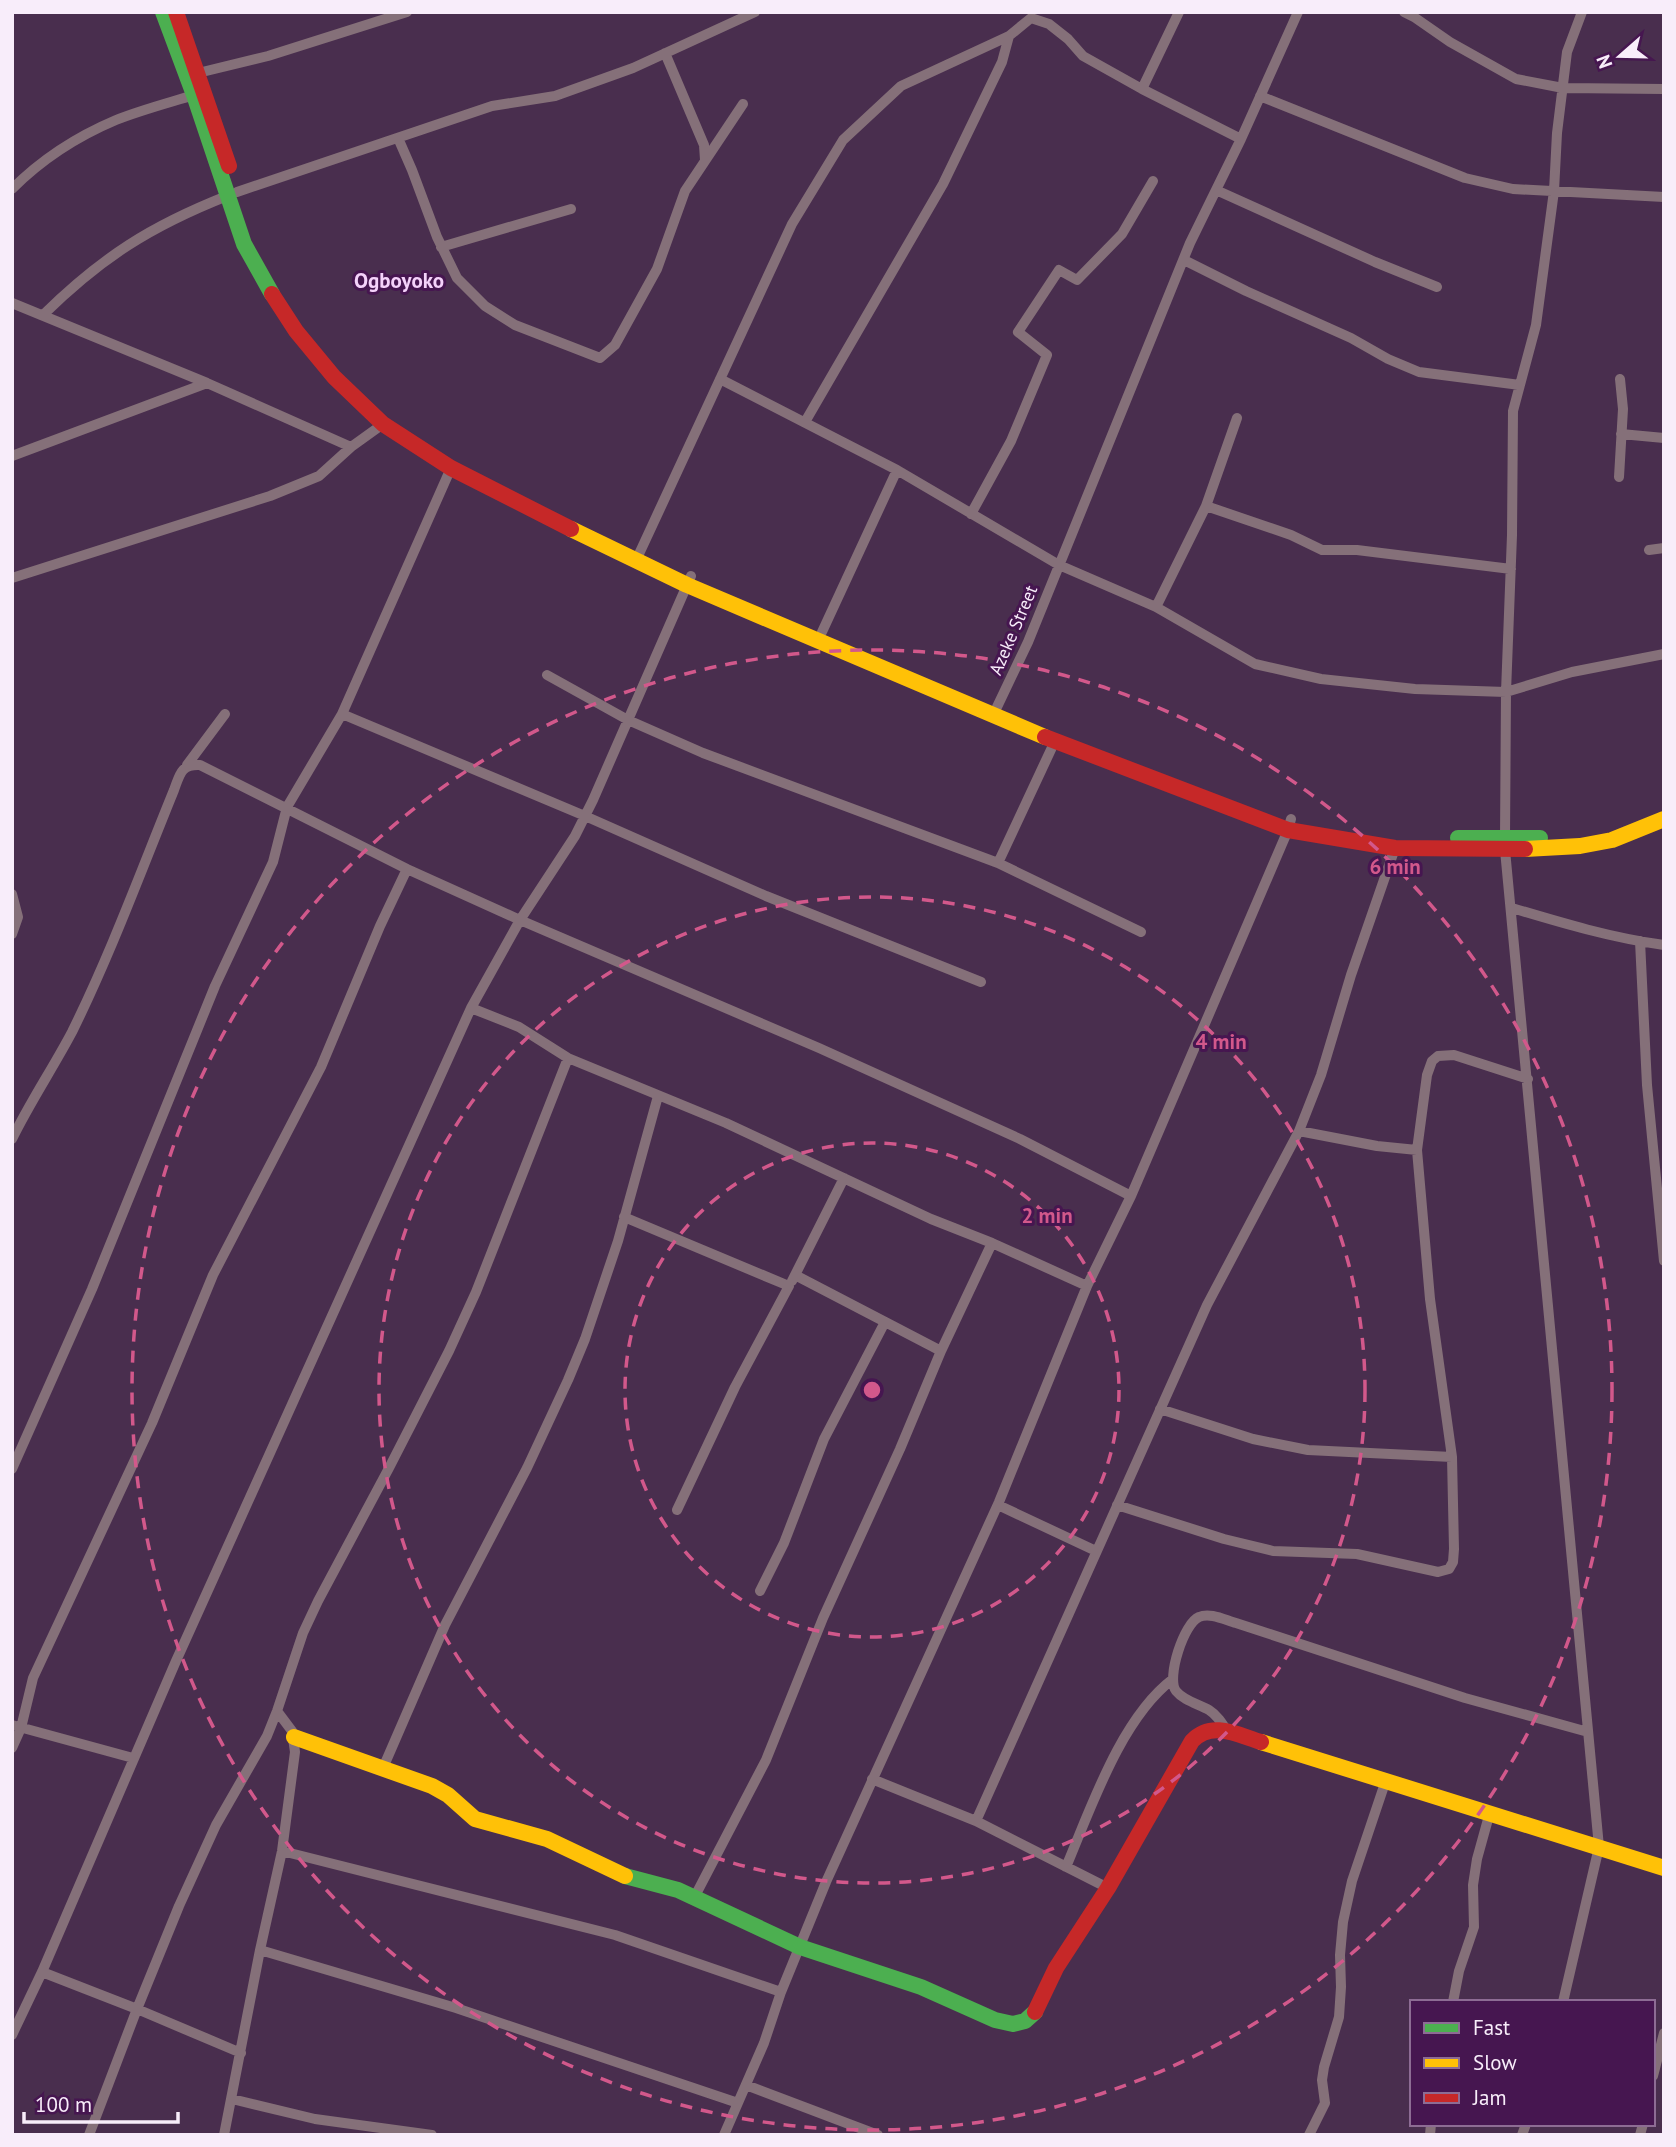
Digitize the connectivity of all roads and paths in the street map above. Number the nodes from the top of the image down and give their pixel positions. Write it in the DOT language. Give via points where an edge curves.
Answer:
graph roads {
  1 [pos="163,12"];
  2 [pos="176,12"];
  3 [pos="407,12"];
  4 [pos="755,12"];
  5 [pos="1179,12"];
  6 [pos="1298,12"];
  7 [pos="1404,12"];
  8 [pos="1582,12"];
  9 [pos="381,16"];
  10 [pos="1009,36"];
  11 [pos="665,53"];
  12 [pos="198,74"];
  13 [pos="1563,88"];
  14 [pos="1142,89"];
  15 [pos="1664,89"];
  16 [pos="194,95"];
  17 [pos="1260,96"];
  18 [pos="743,104"];
  19 [pos="207,118"];
  20 [pos="398,138"];
  21 [pos="1241,139"];
  22 [pos="705,160"];
  23 [pos="1153,181"];
  24 [pos="12,189"];
  25 [pos="1216,190"];
  26 [pos="1553,191"];
  27 [pos="232,194"];
  28 [pos="1664,197"];
  29 [pos="571,209"];
  30 [pos="442,247"];
  31 [pos="1184,260"];
  32 [pos="1437,287"];
  33 [pos="12,303"];
  34 [pos="43,315"];
  35 [pos="338,373"];
  36 [pos="720,379"];
  37 [pos="1620,379"];
  38 [pos="206,383"];
  39 [pos="1520,386"];
  40 [pos="1237,418"];
  41 [pos="805,422"];
  42 [pos="383,424"];
  43 [pos="1621,434"];
  44 [pos="1664,438"];
  45 [pos="351,447"];
  46 [pos="12,456"];
  47 [pos="452,468"];
  48 [pos="897,470"];
  49 [pos="1619,477"];
  50 [pos="1206,506"];
  51 [pos="971,514"];
  52 [pos="1664,548"];
  53 [pos="1649,550"];
  54 [pos="635,556"];
  55 [pos="1059,565"];
  56 [pos="1511,569"];
  57 [pos="12,578"];
  58 [pos="689,581"];
  59 [pos="1156,607"];
  60 [pos="822,632"];
  61 [pos="1664,654"];
  62 [pos="547,675"];
  63 [pos="1506,692"];
  64 [pos="997,707"];
  65 [pos="225,714"];
  66 [pos="342,714"];
  67 [pos="628,720"];
  68 [pos="1055,741"];
  69 [pos="187,765"];
  70 [pos="287,807"];
  71 [pos="1664,808"];
  72 [pos="585,816"];
  73 [pos="1664,819"];
  74 [pos="1290,824"];
  75 [pos="1505,844"];
  76 [pos="1395,848"];
  77 [pos="998,863"];
  78 [pos="407,869"];
  79 [pos="12,894"];
  80 [pos="1512,908"];
  81 [pos="520,920"];
  82 [pos="1141,932"];
  83 [pos="12,934"];
  84 [pos="1640,942"];
  85 [pos="1664,944"];
  86 [pos="981,982"];
  87 [pos="471,1008"];
  88 [pos="568,1058"];
  89 [pos="1528,1079"];
  90 [pos="658,1096"];
  91 [pos="1299,1131"];
  92 [pos="12,1139"];
  93 [pos="1417,1150"];
  94 [pos="844,1178"];
  95 [pos="1132,1196"];
  96 [pos="624,1217"];
  97 [pos="992,1243"];
  98 [pos="1664,1261"];
  99 [pos="795,1275"];
  100 [pos="789,1286"];
  101 [pos="1087,1286"];
  102 [pos="885,1322"];
  103 [pos="941,1351"];
  104 [pos="1160,1409"];
  105 [pos="1451,1457"];
  106 [pos="12,1469"];
  107 [pos="998,1505"];
  108 [pos="1117,1505"];
  109 [pos="677,1510"];
  110 [pos="1096,1551"];
  111 [pos="760,1591"];
  112 [pos="1173,1679"];
  113 [pos="277,1711"];
  114 [pos="17,1726"];
  115 [pos="1227,1731"];
  116 [pos="1588,1732"];
  117 [pos="294,1737"];
  118 [pos="12,1748"];
  119 [pos="133,1758"];
  120 [pos="383,1768"];
  121 [pos="872,1779"];
  122 [pos="1386,1780"];
  123 [pos="1490,1812"];
  124 [pos="975,1821"];
  125 [pos="1599,1847"];
  126 [pos="282,1851"];
  127 [pos="1066,1867"];
  128 [pos="1664,1868"];
  129 [pos="1108,1888"];
  130 [pos="694,1898"];
  131 [pos="800,1947"];
  132 [pos="260,1950"];
  133 [pos="41,1972"];
  134 [pos="781,1992"];
  135 [pos="1452,2000"];
  136 [pos="1563,2000"];
  137 [pos="137,2009"];
  138 [pos="1664,2033"];
  139 [pos="12,2035"];
  140 [pos="241,2053"];
  141 [pos="1655,2068"];
  142 [pos="746,2085"];
  143 [pos="232,2099"];
  144 [pos="738,2103"];
  145 [pos="89,2135"];
  146 [pos="225,2135"];
  147 [pos="432,2135"];
  148 [pos="724,2135"];
  149 [pos="878,2135"];
  150 [pos="1309,2135"];
  1 -- 16 [label="main road"];
  2 -- 12 [label="main road"];
  3 -- 9 [label="street"];
  4 -- 11 [label="street"];
  5 -- 14 [label="street"];
  6 -- 17 [label="street, Azeke Street"];
  7 -- 13 [label="street" via="1517,79"];
  8 -- 13 [label="street" via="1567,52"];
  9 -- 12 [label="street" via="327,39"];
  10 -- 14 [label="street" via="1031,18 1049,24 1083,56"];
  10 -- 36 [label="street" via="901,86 843,141 792,225"];
  10 -- 41 [label="street" via="1002,62 943,184"];
  11 -- 20 [label="street" via="555,96 492,106"];
  11 -- 22 [label="street" via="704,145"];
  12 -- 19 [label="main road"];
  13 -- 15 [label="street"];
  13 -- 26 [label="street"];
  14 -- 21 [label="street"];
  16 -- 19 [label="main road"];
  16 -- 24 [label="street" via="116,120 53,155"];
  17 -- 21 [label="street, Azeke Street"];
  17 -- 26 [label="street" via="1465,178 1513,189"];
  18 -- 22 [label="street"];
  19 -- 27 [label="main road"];
  20 -- 27 [label="street"];
  20 -- 30 [label="street"];
  21 -- 25 [label="street, Azeke Street"];
  22 -- 30 [label="street" via="685,191 657,269 615,345 600,358 515,325 485,306 457,278"];
  23 -- 51 [label="street" via="1122,234 1077,280 1059,270 1018,332 1047,355 1011,441"];
  25 -- 31 [label="street, Azeke Street"];
  25 -- 32 [label="street"];
  26 -- 28 [label="street"];
  26 -- 39 [label="street" via="1536,325"];
  27 -- 34 [label="street" via="155,227 76,282"];
  27 -- 35 [label="main road" via="244,244 260,275 296,331"];
  29 -- 30 [label="street"];
  31 -- 39 [label="street" via="1419,372"];
  31 -- 55 [label="street, Azeke Street"];
  33 -- 34 [label="street"];
  34 -- 38 [label="street"];
  35 -- 42 [label="main road"];
  35 -- 54 [label="main road" via="389,416 456,460"];
  36 -- 41 [label="street"];
  36 -- 54 [label="street"];
  37 -- 43 [label="street"];
  38 -- 45 [label="street"];
  38 -- 46 [label="street"];
  39 -- 56 [label="street" via="1513,411"];
  40 -- 50 [label="street"];
  41 -- 48 [label="street"];
  42 -- 45 [label="street"];
  42 -- 47 [label="main road"];
  43 -- 44 [label="street"];
  43 -- 49 [label="street"];
  45 -- 57 [label="street" via="319,476 270,496"];
  47 -- 54 [label="main road"];
  47 -- 66 [label="street"];
  48 -- 51 [label="street"];
  48 -- 60 [label="street"];
  50 -- 56 [label="street" via="1322,550 1357,550"];
  50 -- 59 [label="street"];
  51 -- 55 [label="street"];
  52 -- 53 [label="street"];
  54 -- 58 [label="main road"];
  55 -- 59 [label="street"];
  55 -- 64 [label="street, Azeke Street"];
  56 -- 63 [label="street"];
  58 -- 60 [label="main road"];
  58 -- 67 [label="street"];
  58 -- 68 [label="main road"];
  59 -- 63 [label="street" via="1255,664 1335,681"];
  60 -- 64 [label="main road"];
  61 -- 63 [label="street" via="1573,672"];
  62 -- 67 [label="street"];
  63 -- 75 [label="street"];
  64 -- 74 [label="main road"];
  65 -- 69 [label="street"];
  66 -- 70 [label="street"];
  66 -- 72 [label="street"];
  67 -- 72 [label="street"];
  67 -- 77 [label="street" via="703,753"];
  68 -- 74 [label="main road"];
  68 -- 77 [label="street"];
  69 -- 70 [label="street" via="200,765"];
  69 -- 92 [label="street" via="108,955 71,1034"];
  70 -- 78 [label="street"];
  70 -- 106 [label="street" via="273,862 215,986 92,1289"];
  71 -- 75 [label="main road" via="1608,831"];
  72 -- 81 [label="street"];
  72 -- 86 [label="street" via="766,896"];
  73 -- 75 [label="main road" via="1612,840 1580,846"];
  74 -- 75 [label="main road" via="1395,839"];
  74 -- 76 [label="main road"];
  74 -- 95 [label="street"];
  75 -- 76 [label="main road"];
  75 -- 80 [label="street"];
  76 -- 91 [label="street"];
  77 -- 82 [label="street"];
  78 -- 81 [label="street"];
  78 -- 114 [label="street" via="321,1067 213,1275 152,1423 33,1678"];
  79 -- 83 [label="street" via="18,918"];
  80 -- 84 [label="street"];
  80 -- 89 [label="street"];
  81 -- 87 [label="street"];
  81 -- 95 [label="street" via="995,1127"];
  84 -- 85 [label="street"];
  84 -- 98 [label="street" via="1647,1085"];
  87 -- 88 [label="street" via="519,1027"];
  87 -- 119 [label="street"];
  88 -- 90 [label="street"];
  88 -- 113 [label="street" via="476,1292 414,1421 318,1601"];
  89 -- 93 [label="street" via="1464,1057 1438,1056 1427,1075"];
  89 -- 116 [label="street"];
  90 -- 94 [label="street"];
  90 -- 96 [label="street"];
  91 -- 93 [label="street"];
  91 -- 104 [label="street" via="1207,1305"];
  93 -- 105 [label="street"];
  94 -- 97 [label="street"];
  94 -- 99 [label="street"];
  95 -- 101 [label="street"];
  96 -- 100 [label="street"];
  96 -- 120 [label="street" via="568,1380 445,1625"];
  97 -- 101 [label="street"];
  97 -- 103 [label="street"];
  99 -- 100 [label="street"];
  99 -- 102 [label="street"];
  100 -- 109 [label="street"];
  101 -- 107 [label="street"];
  102 -- 103 [label="street"];
  102 -- 111 [label="street" via="824,1439"];
  103 -- 130 [label="street" via="766,1760"];
  104 -- 105 [label="street" via="1253,1439 1308,1450"];
  104 -- 108 [label="street"];
  105 -- 108 [label="street" via="1454,1549 1452,1566 1442,1572 1357,1554 1273,1551"];
  107 -- 110 [label="street"];
  107 -- 121 [label="street"];
  108 -- 110 [label="street"];
  110 -- 124 [label="street"];
  112 -- 115 [label="street" via="1179,1694 1210,1711"];
  112 -- 116 [label="street" via="1185,1631 1193,1620 1210,1616 1465,1698"];
  112 -- 127 [label="street" via="1148,1702 1120,1745"];
  113 -- 117 [label="street"];
  113 -- 137 [label="street" via="198,1863"];
  114 -- 118 [label="street"];
  114 -- 119 [label="street"];
  115 -- 122 [label="main road"];
  115 -- 129 [label="main road" via="1210,1729 1190,1744"];
  116 -- 125 [label="street"];
  117 -- 120 [label="main road"];
  117 -- 126 [label="street"];
  119 -- 133 [label="street"];
  120 -- 130 [label="main road" via="440,1790 475,1819 547,1839 612,1871"];
  121 -- 124 [label="street"];
  121 -- 131 [label="street"];
  122 -- 123 [label="main road"];
  122 -- 150 [label="street" via="1343,1922 1340,2010 1322,2080 1325,2103"];
  123 -- 125 [label="main road"];
  123 -- 135 [label="street" via="1473,1885 1474,1927"];
  124 -- 127 [label="street"];
  125 -- 128 [label="main road"];
  125 -- 136 [label="street"];
  126 -- 132 [label="street"];
  126 -- 134 [label="street" via="615,1935"];
  127 -- 129 [label="street"];
  129 -- 131 [label="main road" via="1056,1968 1034,2013 1018,2024 1003,2023 921,1987"];
  130 -- 131 [label="main road"];
  131 -- 134 [label="street"];
  132 -- 140 [label="street"];
  132 -- 144 [label="street" via="456,2008"];
  133 -- 137 [label="street"];
  133 -- 139 [label="street"];
  134 -- 142 [label="street"];
  137 -- 140 [label="street"];
  137 -- 145 [label="street"];
  138 -- 141 [label="street"];
  140 -- 143 [label="street"];
  142 -- 144 [label="street"];
  142 -- 149 [label="street"];
  143 -- 146 [label="street"];
  143 -- 147 [label="street" via="315,2119"];
  144 -- 148 [label="street"];
}
